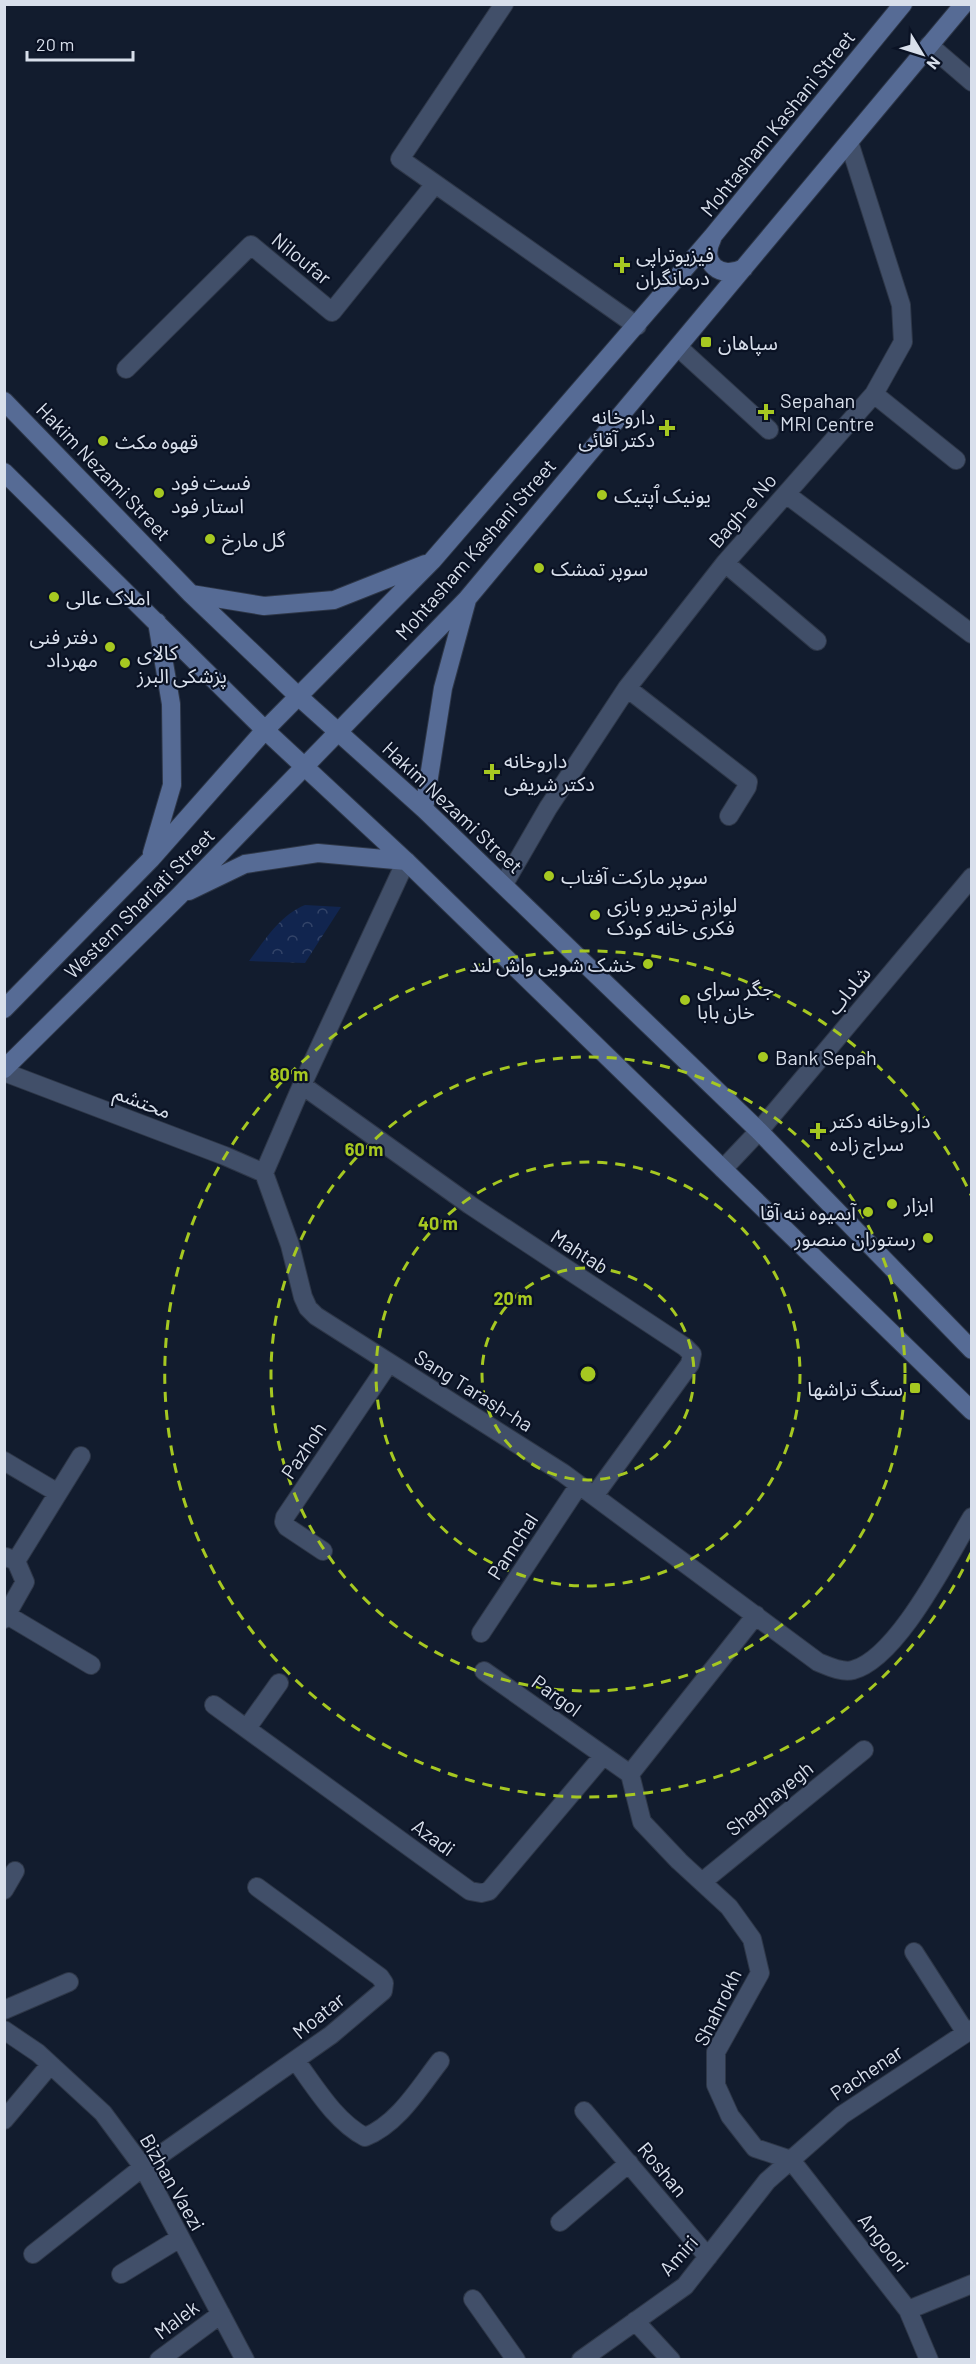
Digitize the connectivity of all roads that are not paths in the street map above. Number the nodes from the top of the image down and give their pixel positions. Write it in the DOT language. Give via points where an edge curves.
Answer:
graph roads {
  1 [pos="504,4"];
  2 [pos="903,4"];
  3 [pos="964,4"];
  4 [pos="929,45"];
  5 [pos="972,82"];
  6 [pos="849,142"];
  7 [pos="435,184"];
  8 [pos="712,237"];
  9 [pos="744,268"];
  10 [pos="637,326"];
  11 [pos="678,347"];
  12 [pos="126,369"];
  13 [pos="874,394"];
  14 [pos="4,401"];
  15 [pos="769,430"];
  16 [pos="956,460"];
  17 [pos="4,472"];
  18 [pos="786,494"];
  19 [pos="432,561"];
  20 [pos="725,563"];
  21 [pos="191,594"];
  22 [pos="467,599"];
  23 [pos="157,622"];
  24 [pos="972,634"];
  25 [pos="817,641"];
  26 [pos="627,688"];
  27 [pos="298,696"];
  28 [pos="266,730"];
  29 [pos="338,732"];
  30 [pos="303,766"];
  31 [pos="424,809"];
  32 [pos="729,816"];
  33 [pos="151,859"];
  34 [pos="406,861"];
  35 [pos="972,877"];
  36 [pos="504,884"];
  37 [pos="179,896"];
  38 [pos="4,1009"];
  39 [pos="4,1071"];
  40 [pos="302,1085"];
  41 [pos="759,1131"];
  42 [pos="723,1169"];
  43 [pos="264,1173"];
  44 [pos="972,1350"];
  45 [pos="389,1363"];
  46 [pos="972,1411"];
  47 [pos="81,1456"];
  48 [pos="4,1461"];
  49 [pos="579,1485"];
  50 [pos="58,1493"];
  51 [pos="594,1496"];
  52 [pos="972,1517"];
  53 [pos="323,1551"];
  54 [pos="10,1559"];
  55 [pos="756,1616"];
  56 [pos="6,1617"];
  57 [pos="481,1633"];
  58 [pos="91,1665"];
  59 [pos="484,1671"];
  60 [pos="279,1683"];
  61 [pos="214,1705"];
  62 [pos="247,1728"];
  63 [pos="864,1750"];
  64 [pos="603,1756"];
  65 [pos="630,1774"];
  66 [pos="15,1871"];
  67 [pos="702,1881"];
  68 [pos="257,1887"];
  69 [pos="4,1890"];
  70 [pos="914,1953"];
  71 [pos="69,1982"];
  72 [pos="4,2010"];
  73 [pos="4,2030"];
  74 [pos="969,2031"];
  75 [pos="296,2061"];
  76 [pos="440,2061"];
  77 [pos="50,2065"];
  78 [pos="584,2111"];
  79 [pos="4,2120"];
  80 [pos="791,2160"];
  81 [pos="629,2163"];
  82 [pos="143,2167"];
  83 [pos="560,2222"];
  84 [pos="180,2238"];
  85 [pos="33,2254"];
  86 [pos="708,2257"];
  87 [pos="121,2274"];
  88 [pos="972,2283"];
  89 [pos="473,2299"];
  90 [pos="908,2310"];
  91 [pos="221,2314"];
  92 [pos="635,2321"];
  93 [pos="159,2360"];
  94 [pos="245,2360"];
  95 [pos="516,2360"];
  96 [pos="581,2360"];
  97 [pos="671,2360"];
  98 [pos="929,2360"];
  1 -- 7 [label="street" via="400,159"];
  2 -- 8 [label="main road, Mohtasham Kashani Street"];
  3 -- 4 [label="main road, Mohtasham Kashani Street"];
  4 -- 5 [label="street"];
  4 -- 6 [label="main road, Mohtasham Kashani Street"];
  6 -- 9 [label="main road, Mohtasham Kashani Street"];
  6 -- 13 [label="street, Bagh-e No" via="902,305 903,342"];
  7 -- 10 [label="street"];
  7 -- 12 [label="street, Niloufar" via="332,312 251,246"];
  8 -- 9 [label="main road" via="708,258 714,267 723,273"];
  8 -- 10 [label="main road, Mohtasham Kashani Street"];
  9 -- 11 [label="main road, Mohtasham Kashani Street"];
  10 -- 19 [label="main road, Mohtasham Kashani Street"];
  11 -- 15 [label="street"];
  11 -- 22 [label="main road, Mohtasham Kashani Street"];
  13 -- 16 [label="street"];
  13 -- 18 [label="street, Bagh-e No"];
  14 -- 21 [label="main road, Hakim Nezami Street"];
  17 -- 23 [label="main road"];
  18 -- 20 [label="street, Bagh-e No"];
  18 -- 24 [label="street"];
  19 -- 21 [label="main road" via="334,600 264,606"];
  19 -- 27 [label="main road, Mohtasham Kashani Street"];
  20 -- 25 [label="street"];
  20 -- 26 [label="street, Bagh-e No"];
  21 -- 27 [label="main road, Hakim Nezami Street"];
  22 -- 29 [label="main road, Mohtasham Kashani Street"];
  22 -- 31 [label="main road" via="442,688"];
  23 -- 28 [label="main road"];
  23 -- 33 [label="main road" via="171,704 172,786"];
  26 -- 32 [label="street" via="748,782"];
  26 -- 36 [label="street, Bagh-e No" via="548,808"];
  27 -- 28 [label="main road, Mohtasham Kashani Street"];
  27 -- 29 [label="main road, Hakim Nezami Street"];
  28 -- 30 [label="main road"];
  28 -- 33 [label="main road, Western Shariati Street"];
  29 -- 30 [label="main road, Mohtasham Kashani Street"];
  29 -- 31 [label="main road, Hakim Nezami Street"];
  30 -- 34 [label="main road"];
  30 -- 37 [label="main road, Western Shariati Street"];
  31 -- 36 [label="main road, Hakim Nezami Street"];
  33 -- 38 [label="main road, Western Shariati Street"];
  34 -- 37 [label="main road" via="318,853 245,864"];
  34 -- 40 [label="street"];
  34 -- 42 [label="main road"];
  35 -- 41 [label="street, شاداب"];
  36 -- 41 [label="main road, Hakim Nezami Street"];
  37 -- 39 [label="main road, Western Shariati Street"];
  39 -- 43 [label="street, محتشم"];
  40 -- 43 [label="street"];
  40 -- 51 [label="street, Mahtab" via="470,1205 692,1354 690,1364"];
  41 -- 42 [label="street, شاداب"];
  41 -- 44 [label="main road, Hakim Nezami Street"];
  42 -- 46 [label="main road"];
  43 -- 45 [label="street, Sang Tarash-ha" via="308,1308"];
  45 -- 49 [label="street, Sang Tarash-ha"];
  45 -- 53 [label="street, Pazhoh" via="285,1517 287,1527"];
  47 -- 50 [label="street"];
  48 -- 50 [label="street"];
  49 -- 51 [label="street, Sang Tarash-ha"];
  49 -- 57 [label="street, Pamchal"];
  50 -- 54 [label="street"];
  51 -- 55 [label="street, Sang Tarash-ha"];
  52 -- 55 [label="street, Sang Tarash-ha" via="892,1643 852,1671 836,1670 818,1662"];
  54 -- 56 [label="street" via="25,1582"];
  55 -- 65 [label="street"];
  56 -- 58 [label="street"];
  59 -- 64 [label="street, Pargol"];
  60 -- 62 [label="street"];
  61 -- 62 [label="street, Azadi"];
  62 -- 64 [label="street, Azadi" via="470,1891 481,1893 489,1891"];
  63 -- 67 [label="street, Shaghayegh"];
  64 -- 65 [label="street, Pargol"];
  65 -- 67 [label="street, Shahrokh" via="642,1822"];
  66 -- 69 [label="street"];
  67 -- 80 [label="street, Shahrokh" via="729,1907 752,1940 760,1973 716,2052 716,2085 730,2116 754,2148"];
  68 -- 75 [label="street, Moatar" via="384,1983 382,1991"];
  70 -- 74 [label="street"];
  71 -- 72 [label="street"];
  73 -- 77 [label="street, Bizhan Vaezi"];
  74 -- 80 [label="street, Pachenar" via="842,2115"];
  75 -- 76 [label="street" via="334,2112 365,2137 380,2132 394,2118"];
  75 -- 82 [label="street, Moatar"];
  77 -- 79 [label="street"];
  77 -- 82 [label="street, Bizhan Vaezi" via="103,2114"];
  78 -- 81 [label="street, Roshan"];
  80 -- 86 [label="street, Amiri" via="767,2181"];
  80 -- 90 [label="street, Angoori"];
  81 -- 83 [label="street"];
  81 -- 86 [label="street, Roshan"];
  82 -- 84 [label="street, Bizhan Vaezi"];
  82 -- 85 [label="street, Moatar"];
  84 -- 87 [label="street"];
  84 -- 91 [label="street, Bizhan Vaezi"];
  86 -- 92 [label="street, Amiri" via="685,2286"];
  88 -- 90 [label="street"];
  89 -- 95 [label="street"];
  90 -- 98 [label="street, Angoori"];
  91 -- 93 [label="street, Malek"];
  91 -- 94 [label="street, Bizhan Vaezi"];
  92 -- 96 [label="street, Amiri"];
  92 -- 97 [label="street"];
}
